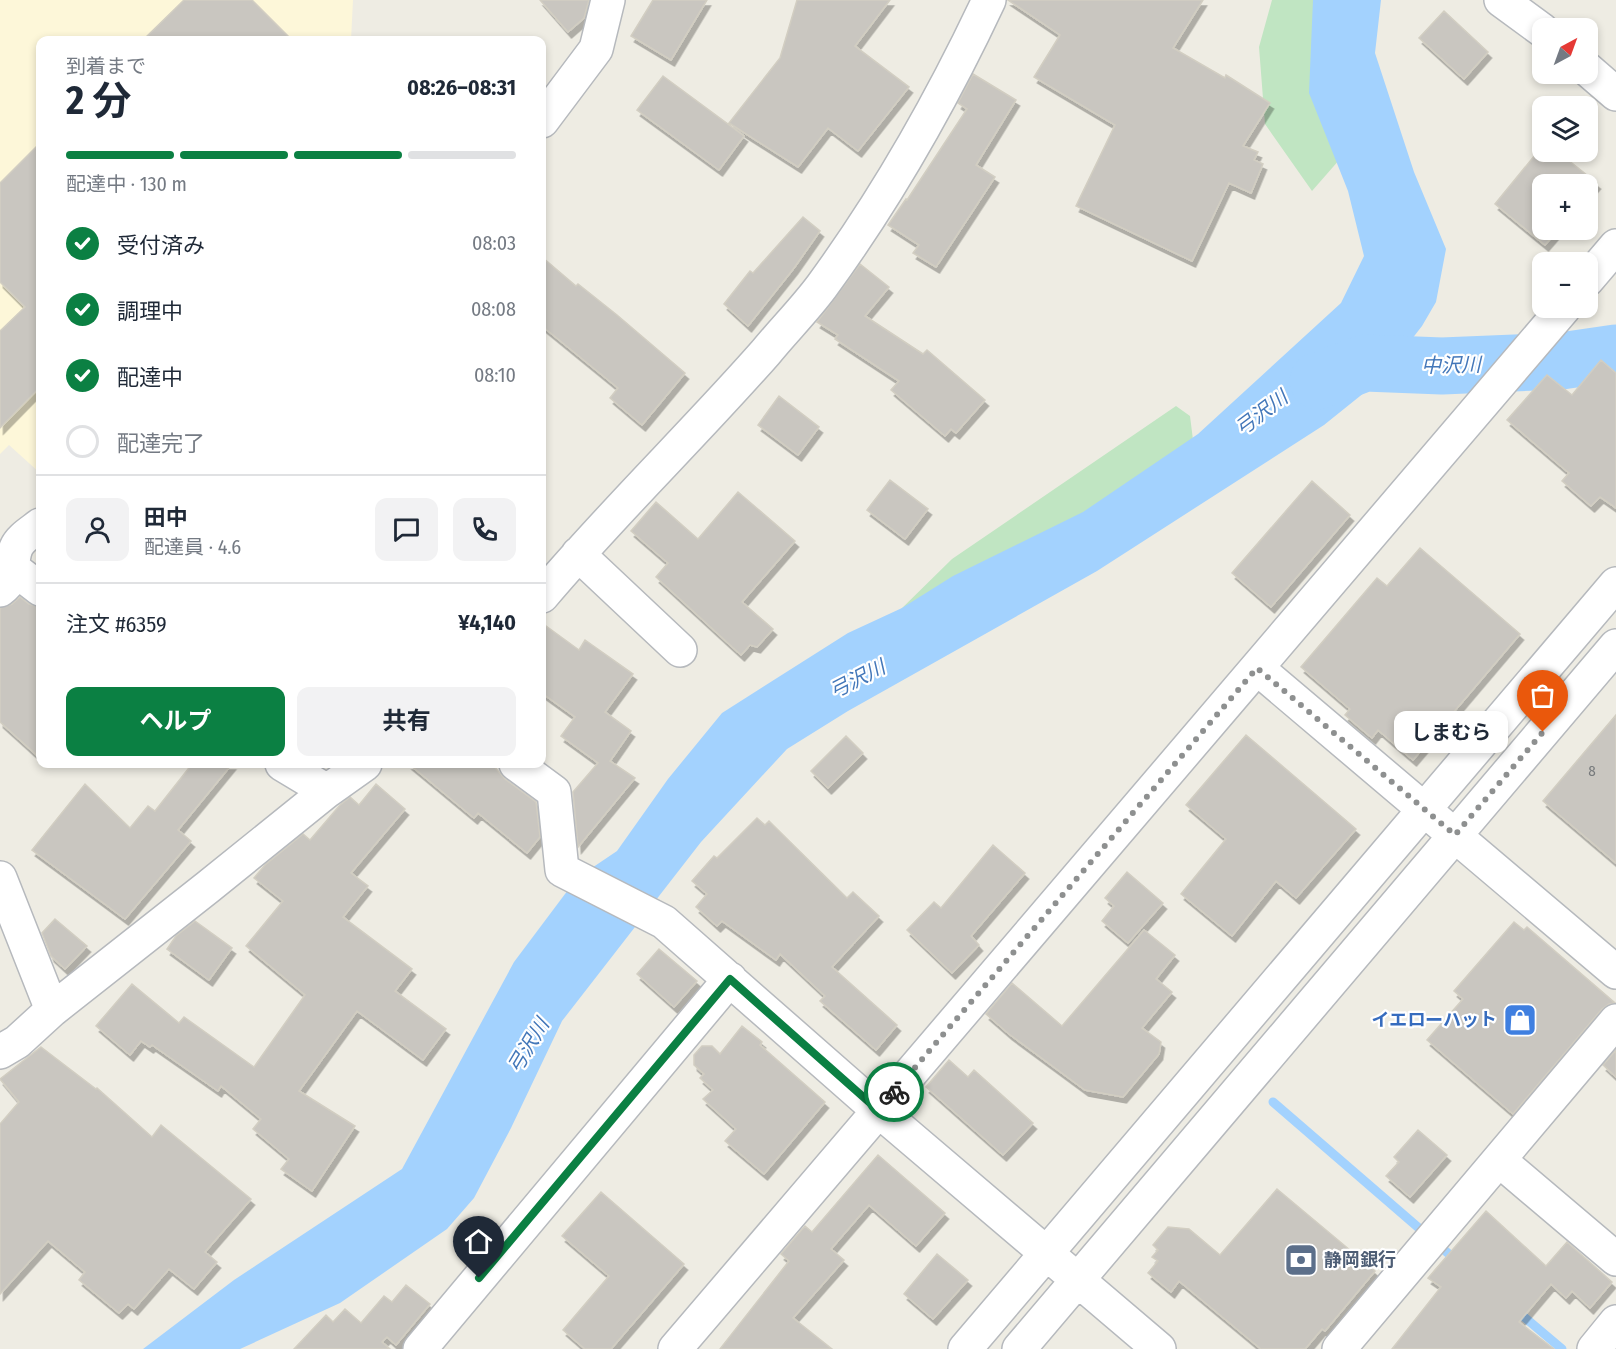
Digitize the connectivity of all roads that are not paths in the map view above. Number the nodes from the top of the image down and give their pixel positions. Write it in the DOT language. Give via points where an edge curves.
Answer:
graph roads {
  1 [pos="608,0"];
  2 [pos="988,0"];
  3 [pos="1501,0"];
  4 [pos="1542,17"];
  5 [pos="1598,78"];
  6 [pos="1616,94"];
  7 [pos="546,116"];
  8 [pos="1616,246"];
  9 [pos="1598,267"];
  10 [pos="1555,318"];
  11 [pos="36,528"];
  12 [pos="578,554"];
  13 [pos="7,580"];
  14 [pos="1616,584"];
  15 [pos="36,588"];
  16 [pos="546,591"];
  17 [pos="1616,646"];
  18 [pos="680,651"];
  19 [pos="1257,668"];
  20 [pos="289,768"];
  21 [pos="359,768"];
  22 [pos="521,768"];
  23 [pos="327,791"];
  24 [pos="1426,809"];
  25 [pos="1455,835"];
  26 [pos="0,878"];
  27 [pos="1616,972"];
  28 [pos="730,979"];
  29 [pos="52,1010"];
  30 [pos="1616,1022"];
  31 [pos="0,1052"];
  32 [pos="878,1110"];
  33 [pos="1499,1160"];
  34 [pos="1046,1253"];
  35 [pos="1616,1259"];
  36 [pos="1077,1280"];
  37 [pos="1616,1322"];
  38 [pos="420,1349"];
  39 [pos="675,1349"];
  40 [pos="965,1349"];
  41 [pos="1019,1349"];
  42 [pos="1159,1349"];
  43 [pos="1339,1349"];
  44 [pos="1594,1349"];
  1 -- 7 [label="street" via="596,49"];
  2 -- 12 [label="street" via="956,70 894,176 821,287 715,410"];
  3 -- 4 [label="street"];
  5 -- 6 [label="street"];
  8 -- 9 [label="street"];
  10 -- 19 [label="street"];
  11 -- 13 [label="street" via="16,547"];
  12 -- 16 [label="street"];
  12 -- 18 [label="street"];
  13 -- 15 [label="street"];
  14 -- 24 [label="street"];
  17 -- 25 [label="street"];
  19 -- 24 [label="street"];
  19 -- 32 [label="street"];
  20 -- 23 [label="street"];
  21 -- 23 [label="street"];
  22 -- 28 [label="street" via="554,792 562,870 664,922"];
  23 -- 29 [label="street"];
  24 -- 25 [label="street"];
  24 -- 34 [label="street"];
  25 -- 27 [label="street"];
  25 -- 36 [label="street"];
  26 -- 29 [label="street"];
  28 -- 32 [label="street"];
  28 -- 38 [label="street"];
  29 -- 31 [label="street"];
  30 -- 33 [label="street"];
  32 -- 34 [label="street"];
  32 -- 39 [label="street"];
  33 -- 35 [label="street"];
  33 -- 43 [label="street"];
  34 -- 36 [label="street"];
  34 -- 40 [label="street"];
  36 -- 41 [label="street"];
  36 -- 42 [label="street"];
  37 -- 44 [label="street"];
}
